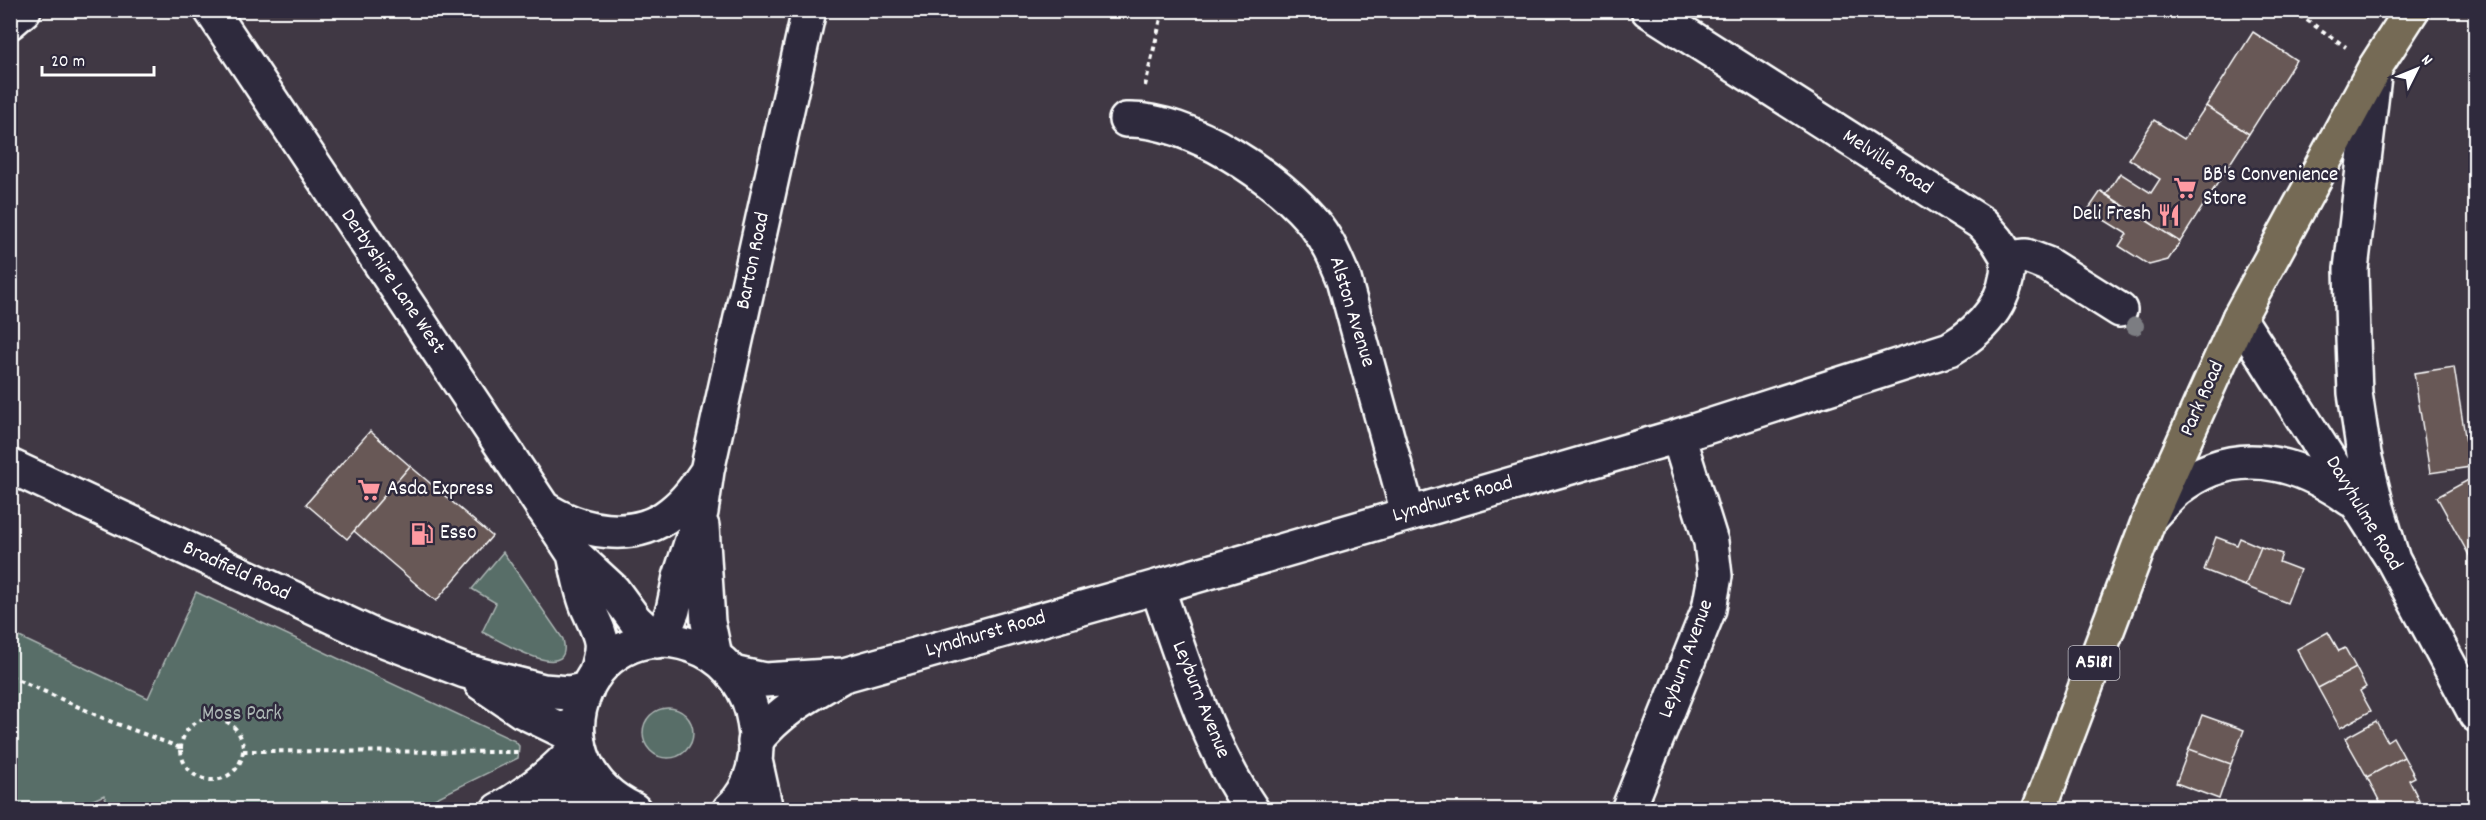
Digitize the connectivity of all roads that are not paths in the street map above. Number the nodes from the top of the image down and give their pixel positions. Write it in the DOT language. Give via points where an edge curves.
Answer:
graph roads {
  1 [pos="24,10"];
  2 [pos="211,10"];
  3 [pos="809,10"];
  4 [pos="1648,10"];
  5 [pos="2412,10"];
  6 [pos="10,22"];
  7 [pos="2376,66"];
  8 [pos="1132,120"];
  9 [pos="2008,258"];
  10 [pos="2120,310"];
  11 [pos="2239,318"];
  12 [pos="1678,436"];
  13 [pos="10,466"];
  14 [pos="707,471"];
  15 [pos="2357,504"];
  16 [pos="540,506"];
  17 [pos="701,512"];
  18 [pos="1408,513"];
  19 [pos="2150,518"];
  20 [pos="574,554"];
  21 [pos="2393,560"];
  22 [pos="1157,587"];
  23 [pos="659,641"];
  24 [pos="724,665"];
  25 [pos="465,671"];
  26 [pos="844,675"];
  27 [pos="591,682"];
  28 [pos="2475,715"];
  29 [pos="578,740"];
  30 [pos="755,750"];
  31 [pos="622,804"];
  32 [pos="502,808"];
  33 [pos="729,810"];
  34 [pos="766,810"];
  35 [pos="1252,810"];
  36 [pos="1628,810"];
  37 [pos="2039,810"];
  1 -- 6 [label="street"];
  2 -- 16 [label="street, Derbyshire Lane West"];
  3 -- 14 [label="street, Barton Road"];
  4 -- 9 [label="street, Melville Road" via="1983,224"];
  5 -- 7 [label="main road, Park Road / A5181"];
  7 -- 11 [label="main road, Park Road / A5181"];
  7 -- 21 [label="street" via="2351,269 2352,326 2355,393 2364,453"];
  8 -- 18 [label="street, Alston Avenue" via="1193,135 1224,151 1271,181 1316,226 1333,251 1344,279"];
  9 -- 10 [label="street" via="2026,256 2047,264"];
  9 -- 12 [label="street, Lyndhurst Road" via="2009,276 1989,318 1950,349"];
  11 -- 15 [label="street, Davyhulme Road"];
  11 -- 19 [label="main road, Park Road / A5181"];
  12 -- 18 [label="street, Lyndhurst Road"];
  12 -- 36 [label="street, Leyburn Avenue" via="1711,542 1715,576 1709,609"];
  13 -- 25 [label="street, Bradfield Road" via="335,619"];
  14 -- 16 [label="street" via="670,514 639,529 614,531 575,525"];
  14 -- 17 [label="street, Barton Road"];
  15 -- 19 [label="street" via="2307,472 2277,463 2237,462 2205,472 2176,490"];
  15 -- 21 [label="street, Davyhulme Road"];
  16 -- 20 [label="street, Derbyshire Lane West"];
  17 -- 23 [label="street, Barton Road" via="673,610"];
  17 -- 24 [label="street, Barton Road" via="707,610"];
  18 -- 22 [label="street, Lyndhurst Road"];
  19 -- 37 [label="main road, Park Road / A5181"];
  20 -- 23 [label="street, Derbyshire Lane West"];
  20 -- 27 [label="street, Derbyshire Lane West" via="602,648"];
  21 -- 28 [label="street, Davyhulme Road"];
  22 -- 26 [label="street, Lyndhurst Road"];
  22 -- 35 [label="street, Leyburn Avenue" via="1203,719"];
  23 -- 24 [label="street, Lyndhurst Road" via="694,646"];
  23 -- 27 [label="street" via="619,651"];
  24 -- 26 [label="street, Lyndhurst Road" via="765,680"];
  24 -- 30 [label="street, Barton Road" via="751,706"];
  25 -- 27 [label="street, Bradfield Road" via="556,693 569,693"];
  25 -- 29 [label="street, Bradfield Road" via="522,711"];
  26 -- 30 [label="street, Lyndhurst Road" via="788,708 766,728"];
  27 -- 29 [label="street, Derbyshire Lane West" via="578,714"];
  29 -- 31 [label="street" via="592,777"];
  29 -- 32 [label="street" via="565,761"];
  30 -- 33 [label="street" via="753,774 738,802"];
  30 -- 34 [label="street, Barton Road"];
  31 -- 32 [label="street" via="578,790"];
}
